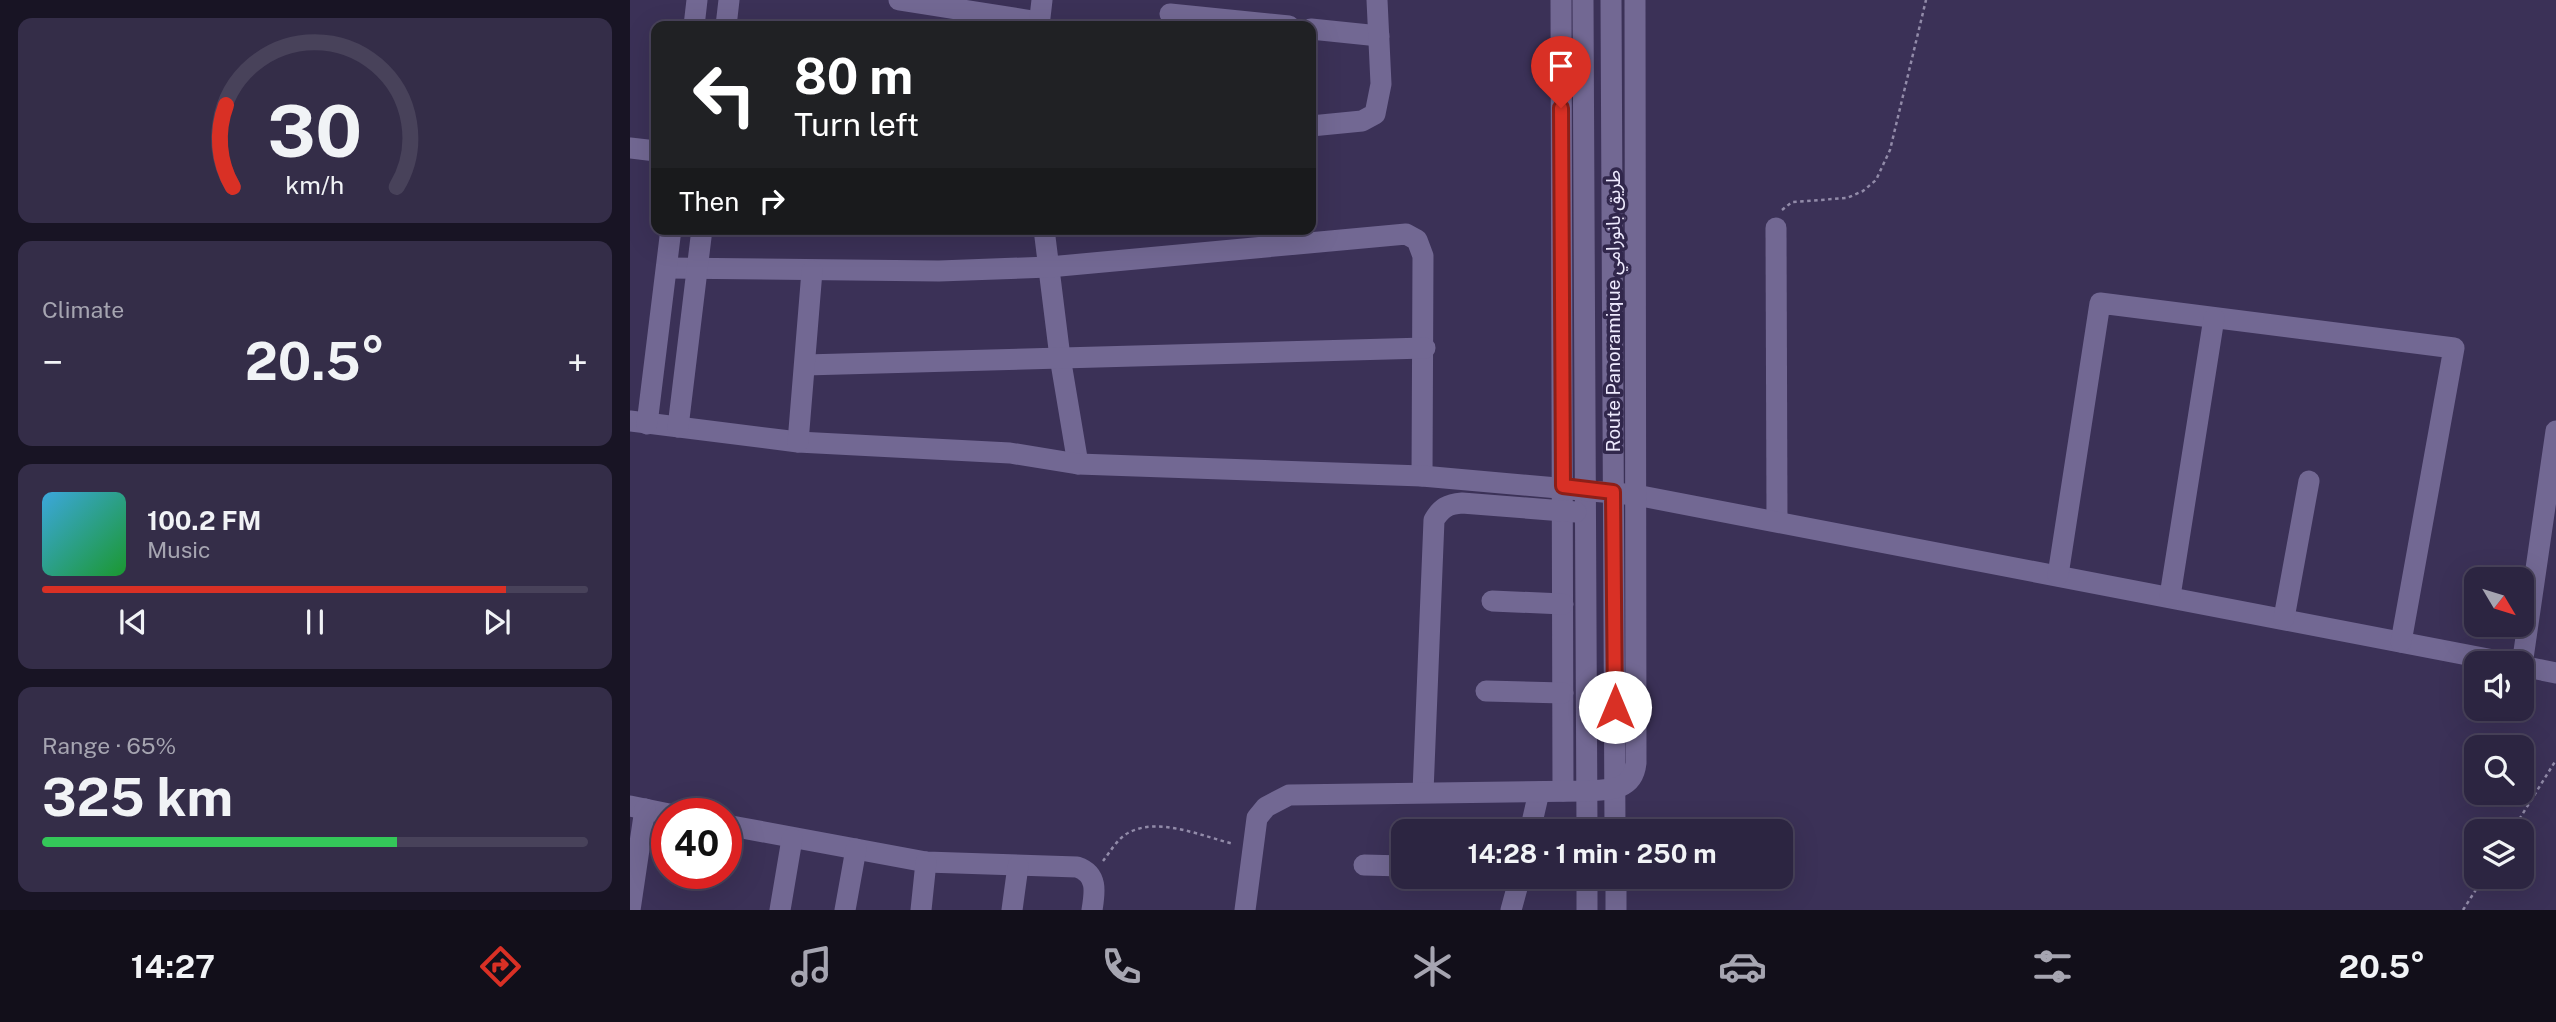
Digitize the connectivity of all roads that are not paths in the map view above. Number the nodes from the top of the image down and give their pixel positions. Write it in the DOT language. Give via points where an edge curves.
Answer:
graph roads {
  1 [pos="697,0"];
  2 [pos="729,0"];
  3 [pos="899,0"];
  4 [pos="1042,0"];
  5 [pos="1377,0"];
  6 [pos="1561,0"];
  7 [pos="1583,0"];
  8 [pos="1611,0"];
  9 [pos="1635,0"];
  10 [pos="1170,13"];
  11 [pos="695,21"];
  12 [pos="727,21"];
  13 [pos="1022,21"];
  14 [pos="1039,21"];
  15 [pos="1243,21"];
  16 [pos="1316,30"];
  17 [pos="1379,36"];
  18 [pos="1316,126"];
  19 [pos="630,148"];
  20 [pos="651,150"];
  21 [pos="1776,229"];
  22 [pos="670,235"];
  23 [pos="701,235"];
  24 [pos="1046,235"];
  25 [pos="1049,267"];
  26 [pos="667,268"];
  27 [pos="697,270"];
  28 [pos="812,271"];
  29 [pos="2214,318"];
  30 [pos="1425,348"];
  31 [pos="1060,357"];
  32 [pos="805,365"];
  33 [pos="639,422"];
  34 [pos="678,427"];
  35 [pos="2556,431"];
  36 [pos="798,442"];
  37 [pos="1078,464"];
  38 [pos="1422,476"];
  39 [pos="2309,481"];
  40 [pos="1563,486"];
  41 [pos="1586,489"];
  42 [pos="1613,492"];
  43 [pos="1636,495"];
  44 [pos="1563,511"];
  45 [pos="1586,513"];
  46 [pos="1613,515"];
  47 [pos="1636,517"];
  48 [pos="1777,520"];
  49 [pos="2058,575"];
  50 [pos="2170,596"];
  51 [pos="1492,601"];
  52 [pos="1563,604"];
  53 [pos="2284,618"];
  54 [pos="2401,642"];
  55 [pos="2524,651"];
  56 [pos="2464,654"];
  57 [pos="2534,668"];
  58 [pos="2556,673"];
  59 [pos="1486,691"];
  60 [pos="1563,693"];
  61 [pos="1615,790"];
  62 [pos="1586,791"];
  63 [pos="1423,792"];
  64 [pos="1539,792"];
  65 [pos="1563,792"];
  66 [pos="637,807"];
  67 [pos="1533,819"];
  68 [pos="1587,819"];
  69 [pos="1615,819"];
  70 [pos="742,828"];
  71 [pos="792,839"];
  72 [pos="856,849"];
  73 [pos="926,862"];
  74 [pos="1364,865"];
  75 [pos="1018,866"];
  76 [pos="1391,866"];
  77 [pos="1517,889"];
  78 [pos="1587,889"];
  79 [pos="1616,889"];
  80 [pos="630,910"];
  81 [pos="780,910"];
  82 [pos="845,910"];
  83 [pos="921,910"];
  84 [pos="1012,910"];
  85 [pos="1092,910"];
  86 [pos="1245,910"];
  87 [pos="1511,910"];
  88 [pos="1587,910"];
  89 [pos="1616,910"];
  1 -- 11 [label="street"];
  2 -- 12 [label="street"];
  3 -- 13 [label="street"];
  4 -- 14 [label="street"];
  5 -- 17 [label="street"];
  6 -- 40 [label="street"];
  7 -- 41 [label="street, Route Panoramique طريق بانورامي"];
  8 -- 42 [label="street, Route Panoramique طريق بانورامي"];
  9 -- 43 [label="street"];
  10 -- 15 [label="street"];
  16 -- 17 [label="street"];
  17 -- 18 [label="street" via="1381,84 1375,114 1362,121"];
  19 -- 20 [label="street"];
  21 -- 48 [label="street"];
  22 -- 26 [label="street"];
  23 -- 27 [label="street"];
  24 -- 25 [label="street"];
  25 -- 28 [label="street"];
  25 -- 30 [label="street" via="1406,234 1417,240 1423,256"];
  25 -- 31 [label="street"];
  26 -- 27 [label="street"];
  26 -- 33 [label="street"];
  27 -- 28 [label="street"];
  27 -- 34 [label="street"];
  28 -- 32 [label="street"];
  29 -- 49 [label="street" via="2100,303"];
  29 -- 50 [label="street"];
  29 -- 54 [label="street" via="2454,348"];
  30 -- 31 [label="street"];
  30 -- 38 [label="street"];
  31 -- 32 [label="street"];
  31 -- 37 [label="street"];
  32 -- 36 [label="street"];
  33 -- 34 [label="street"];
  34 -- 36 [label="street"];
  35 -- 55 [label="street"];
  36 -- 37 [label="street" via="1010,453"];
  37 -- 38 [label="street"];
  38 -- 40 [label="street"];
  39 -- 53 [label="street"];
  40 -- 41 [label="street"];
  40 -- 44 [label="street"];
  41 -- 42 [label="street"];
  41 -- 45 [label="street, Route Panoramique طريق بانورامي"];
  42 -- 43 [label="street"];
  42 -- 46 [label="street, Route Panoramique طريق بانورامي"];
  43 -- 47 [label="street"];
  43 -- 48 [label="street"];
  44 -- 45 [label="street"];
  44 -- 52 [label="street"];
  44 -- 63 [label="street" via="1462,503 1450,504 1434,520"];
  45 -- 46 [label="street"];
  45 -- 62 [label="street, Route Panoramique طريق بانورامي"];
  46 -- 47 [label="street"];
  46 -- 61 [label="street, Route Panoramique طريق بانورامي"];
  47 -- 61 [label="street" via="1636,763 1630,780"];
  48 -- 49 [label="street"];
  49 -- 50 [label="street"];
  50 -- 53 [label="street"];
  51 -- 52 [label="street"];
  52 -- 60 [label="street"];
  53 -- 54 [label="street"];
  54 -- 56 [label="street"];
  57 -- 58 [label="street"];
  59 -- 60 [label="street"];
  60 -- 65 [label="street"];
  61 -- 62 [label="street"];
  61 -- 69 [label="street, Route Panoramique طريق بانورامي"];
  62 -- 65 [label="street"];
  62 -- 68 [label="street, Route Panoramique طريق بانورامي"];
  63 -- 64 [label="street"];
  63 -- 86 [label="street" via="1289,795 1266,807 1257,818"];
  64 -- 65 [label="street"];
  64 -- 67 [label="street"];
  66 -- 80 [label="street"];
  70 -- 71 [label="street"];
  71 -- 72 [label="street"];
  71 -- 81 [label="street"];
  72 -- 73 [label="street"];
  72 -- 82 [label="street"];
  73 -- 75 [label="street"];
  73 -- 83 [label="street"];
  74 -- 76 [label="street"];
  75 -- 84 [label="street"];
  75 -- 85 [label="street" via="1077,867 1091,876"];
  77 -- 87 [label="street"];
  78 -- 88 [label="street"];
  79 -- 89 [label="street"];
}
